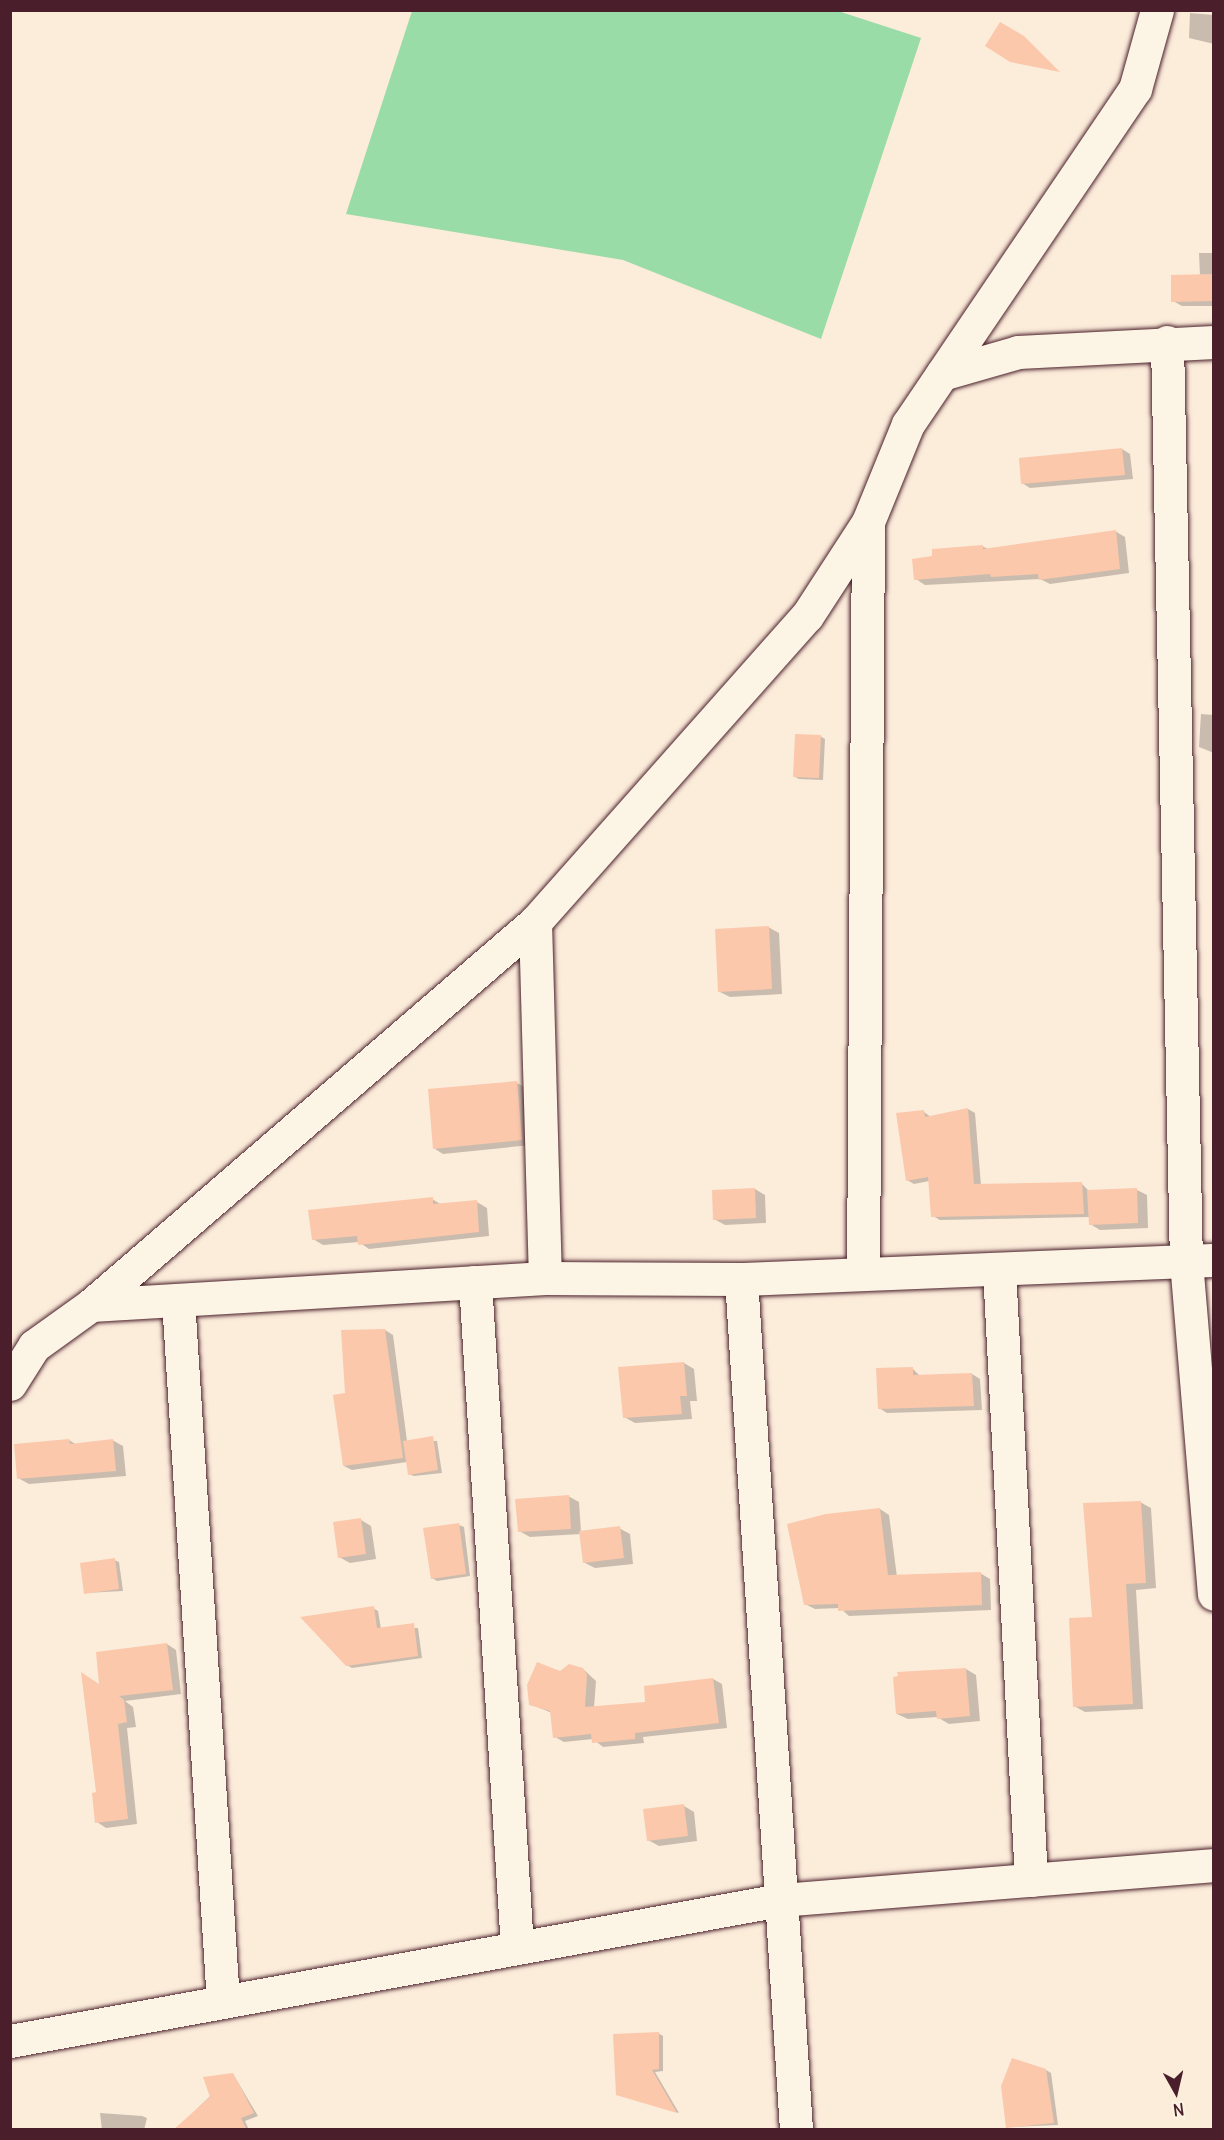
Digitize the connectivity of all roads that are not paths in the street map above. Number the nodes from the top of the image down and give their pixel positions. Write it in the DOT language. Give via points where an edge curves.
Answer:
graph roads {
  1 [pos="1158,10"];
  2 [pos="1167,342"];
  3 [pos="1214,342"];
  4 [pos="942,374"];
  5 [pos="868,522"];
  6 [pos="535,922"];
  7 [pos="1200,1260"];
  8 [pos="999,1269"];
  9 [pos="863,1274"];
  10 [pos="545,1278"];
  11 [pos="741,1279"];
  12 [pos="475,1282"];
  13 [pos="178,1300"];
  14 [pos="91,1305"];
  15 [pos="10,1384"];
  16 [pos="1214,1594"];
  17 [pos="1214,1865"];
  18 [pos="1031,1880"];
  19 [pos="780,1900"];
  20 [pos="517,1948"];
  21 [pos="223,2002"];
  22 [pos="10,2041"];
  23 [pos="796,2130"];
  1 -- 4 [label="street" via="1135,89"];
  2 -- 3 [label="street"];
  2 -- 4 [label="street" via="1018,351"];
  2 -- 7 [label="street"];
  4 -- 5 [label="street" via="908,424"];
  5 -- 6 [label="street" via="807,616"];
  5 -- 9 [label="street"];
  6 -- 10 [label="street"];
  6 -- 14 [label="street"];
  7 -- 8 [label="street"];
  7 -- 16 [label="street"];
  8 -- 9 [label="street"];
  8 -- 18 [label="street"];
  9 -- 11 [label="street"];
  10 -- 11 [label="street"];
  10 -- 12 [label="street"];
  11 -- 19 [label="street"];
  12 -- 13 [label="street"];
  12 -- 20 [label="street"];
  13 -- 14 [label="street"];
  13 -- 21 [label="street"];
  14 -- 15 [label="street" via="34,1346"];
  17 -- 18 [label="street"];
  18 -- 19 [label="street"];
  19 -- 20 [label="street"];
  19 -- 23 [label="street"];
  20 -- 21 [label="street"];
  21 -- 22 [label="street"];
}
